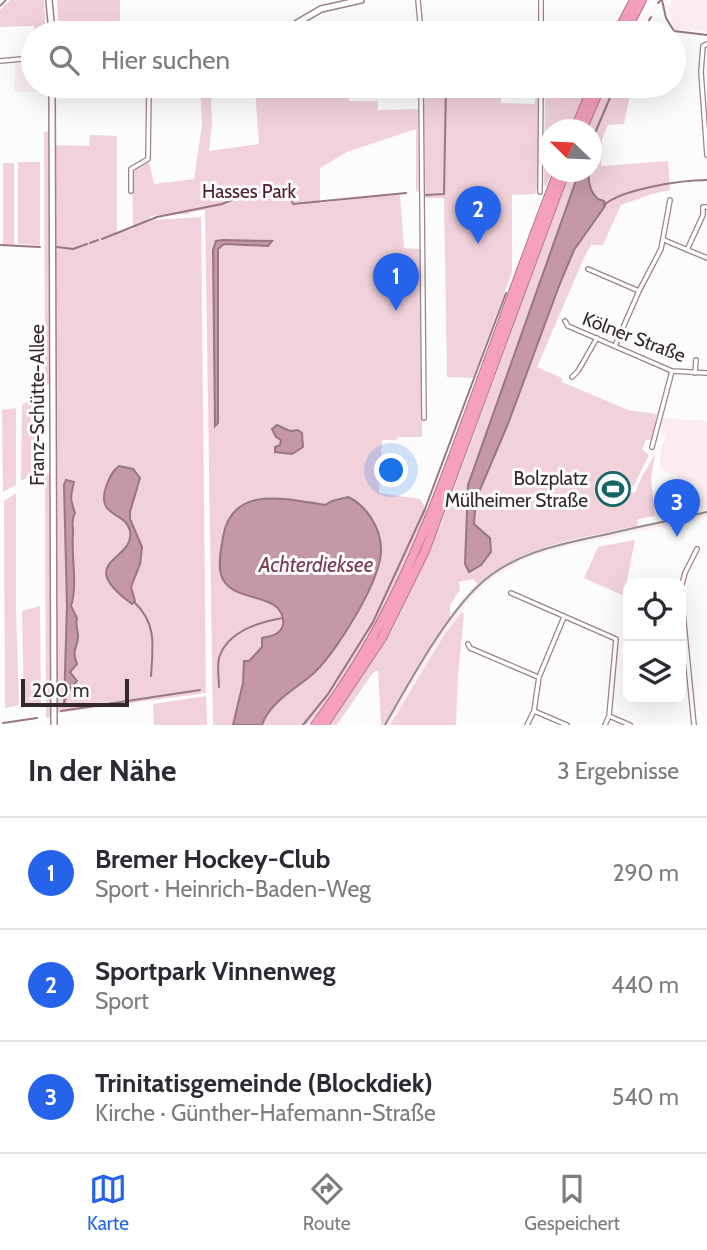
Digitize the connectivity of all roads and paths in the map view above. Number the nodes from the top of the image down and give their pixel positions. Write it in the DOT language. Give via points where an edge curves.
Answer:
graph roads {
  1 [pos="49,0"];
  2 [pos="361,0"];
  3 [pos="418,0"];
  4 [pos="541,0"];
  5 [pos="634,0"];
  6 [pos="642,0"];
  7 [pos="51,21"];
  8 [pos="300,21"];
  9 [pos="420,21"];
  10 [pos="541,21"];
  11 [pos="623,21"];
  12 [pos="631,21"];
  13 [pos="706,48"];
  14 [pos="21,59"];
  15 [pos="0,61"];
  16 [pos="52,98"];
  17 [pos="149,98"];
  18 [pos="421,98"];
  19 [pos="541,98"];
  20 [pos="588,98"];
  21 [pos="596,98"];
  22 [pos="706,100"];
  23 [pos="579,119"];
  24 [pos="587,119"];
  25 [pos="707,156"];
  26 [pos="554,182"];
  27 [pos="561,182"];
  28 [pos="131,191"];
  29 [pos="540,192"];
  30 [pos="670,200"];
  31 [pos="705,207"];
  32 [pos="664,240"];
  33 [pos="687,250"];
  34 [pos="707,258"];
  35 [pos="588,269"];
  36 [pos="639,291"];
  37 [pos="565,321"];
  38 [pos="597,338"];
  39 [pos="615,346"];
  40 [pos="696,360"];
  41 [pos="672,371"];
  42 [pos="695,373"];
  43 [pos="707,373"];
  44 [pos="572,377"];
  45 [pos="424,418"];
  46 [pos="652,447"];
  47 [pos="697,549"];
  48 [pos="684,578"];
  49 [pos="511,593"];
  50 [pos="564,617"];
  51 [pos="686,641"];
  52 [pos="468,644"];
  53 [pos="539,677"];
  54 [pos="534,711"];
  55 [pos="609,716"];
  56 [pos="54,725"];
  57 [pos="315,725"];
  58 [pos="324,725"];
  59 [pos="527,725"];
  60 [pos="567,725"];
  61 [pos="605,725"];
  62 [pos="629,725"];
  63 [pos="694,725"];
  1 -- 7 [label="main road"];
  2 -- 8 [label="main road" via="321,9"];
  3 -- 9 [label="street"];
  4 -- 10 [label="street"];
  5 -- 11 [label="highway"];
  6 -- 12 [label="highway"];
  13 -- 22 [label="street" via="701,72"];
  14 -- 15 [label="street"];
  16 -- 56 [label="main road, Franz-Schütte-Allee"];
  17 -- 28 [label="street" via="148,159 131,169"];
  18 -- 45 [label="street"];
  19 -- 29 [label="street"];
  20 -- 23 [label="highway"];
  21 -- 24 [label="highway"];
  22 -- 25 [label="street"];
  26 -- 57 [label="highway" via="417,552 376,634"];
  27 -- 58 [label="highway" via="425,551 382,638"];
  30 -- 32 [label="street"];
  31 -- 33 [label="street"];
  32 -- 33 [label="street"];
  32 -- 36 [label="street"];
  33 -- 34 [label="street"];
  35 -- 36 [label="street"];
  36 -- 39 [label="street"];
  37 -- 38 [label="street, Kölner Straße"];
  38 -- 39 [label="street, Kölner Straße"];
  38 -- 44 [label="street"];
  39 -- 41 [label="street, Kölner Straße"];
  40 -- 42 [label="street, Kölner Straße"];
  41 -- 42 [label="street, Kölner Straße"];
  41 -- 46 [label="street"];
  42 -- 43 [label="street, Kölner Straße"];
  47 -- 48 [label="street"];
  49 -- 50 [label="street"];
  50 -- 53 [label="street"];
  50 -- 55 [label="street" via="616,639"];
  51 -- 63 [label="street"];
  52 -- 53 [label="street"];
  53 -- 54 [label="street"];
  54 -- 59 [label="street"];
  54 -- 60 [label="street"];
  55 -- 61 [label="street"];
  55 -- 62 [label="street"];
}
